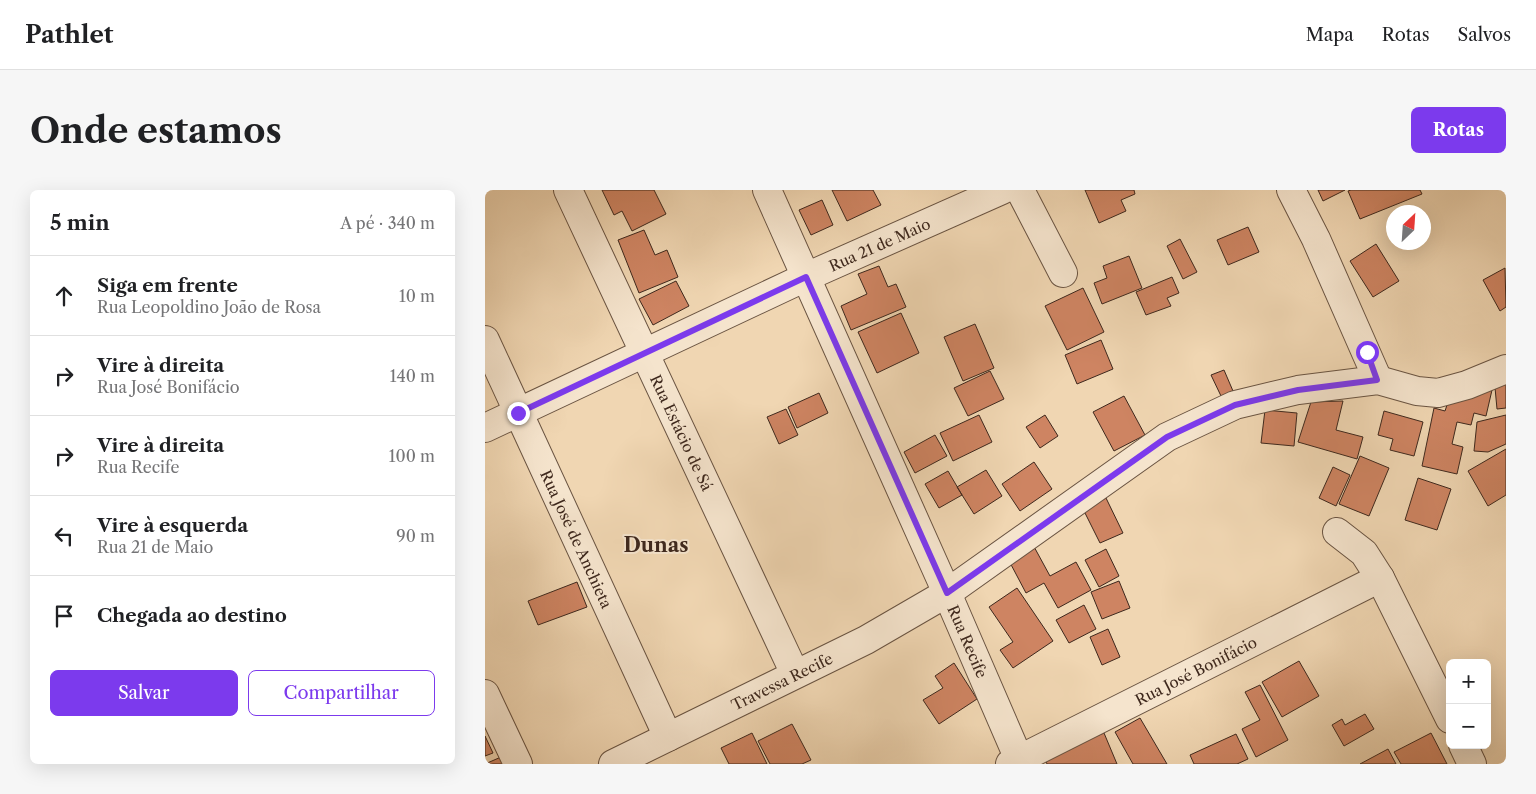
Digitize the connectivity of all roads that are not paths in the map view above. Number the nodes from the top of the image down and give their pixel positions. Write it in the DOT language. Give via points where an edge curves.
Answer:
graph roads {
  1 [pos="568,190"];
  2 [pos="767,190"];
  3 [pos="1003,190"];
  4 [pos="1021,190"];
  5 [pos="1291,190"];
  6 [pos="1063,273"];
  7 [pos="806,277"];
  8 [pos="485,340"];
  9 [pos="645,353"];
  10 [pos="1506,369"];
  11 [pos="1377,380"];
  12 [pos="518,413"];
  13 [pos="485,428"];
  14 [pos="1337,532"];
  15 [pos="1380,578"];
  16 [pos="947,593"];
  17 [pos="795,674"];
  18 [pos="485,694"];
  19 [pos="1446,711"];
  20 [pos="668,737"];
  21 [pos="1465,749"];
  22 [pos="1017,762"];
  23 [pos="518,764"];
  24 [pos="613,764"];
  25 [pos="1472,764"];
  1 -- 9 [label="street, Rua Estácio de Sá"];
  2 -- 7 [label="street, Rua Recife"];
  3 -- 7 [label="street, Rua 21 de Maio"];
  4 -- 6 [label="street"];
  5 -- 11 [label="street" via="1316,239"];
  7 -- 9 [label="street, Rua 21 de Maio"];
  7 -- 16 [label="street, Rua Recife"];
  8 -- 12 [label="street, Rua José de Anchieta"];
  9 -- 12 [label="street, Rua 21 de Maio"];
  9 -- 17 [label="street, Rua Estácio de Sá"];
  10 -- 11 [label="street" via="1438,393"];
  11 -- 16 [label="street" via="1298,390 1235,405 1167,437"];
  12 -- 13 [label="street, Rua 21 de Maio"];
  12 -- 20 [label="street, Rua José de Anchieta"];
  14 -- 15 [label="street" via="1364,553"];
  15 -- 19 [label="street"];
  15 -- 22 [label="street, Rua José Bonifácio"];
  16 -- 17 [label="street, Travessa Recife" via="866,640"];
  16 -- 22 [label="street, Rua Recife"];
  17 -- 20 [label="street, Travessa Recife"];
  18 -- 23 [label="street"];
  20 -- 24 [label="street, Travessa Recife"];
  21 -- 25 [label="street"];
}
